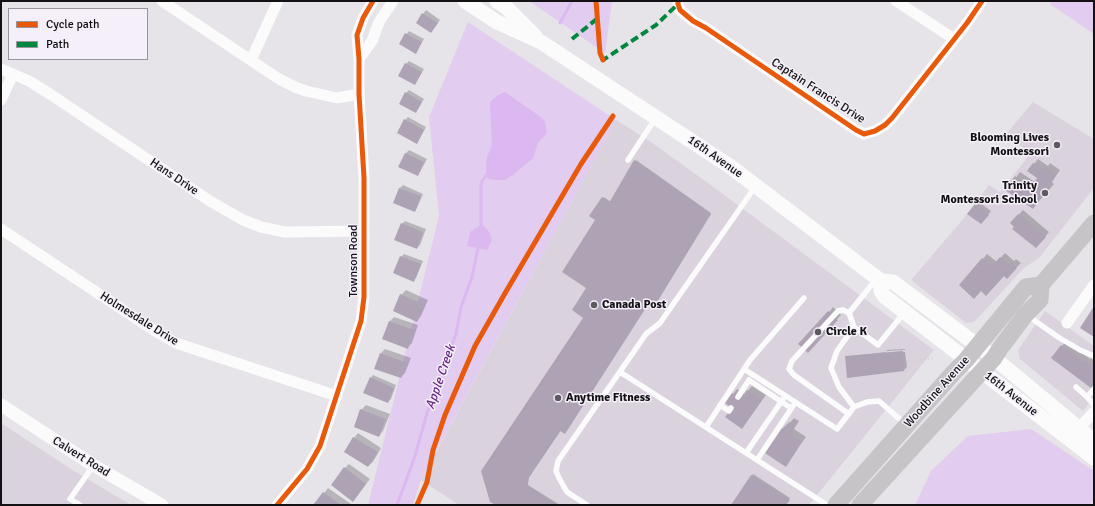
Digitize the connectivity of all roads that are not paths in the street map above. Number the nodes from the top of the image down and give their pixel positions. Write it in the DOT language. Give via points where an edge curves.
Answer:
graph roads {
  1 [pos="162,1"];
  2 [pos="278,1"];
  3 [pos="373,1"];
  4 [pos="393,1"];
  5 [pos="465,1"];
  6 [pos="497,1"];
  7 [pos="678,1"];
  8 [pos="896,1"];
  9 [pos="982,1"];
  10 [pos="954,39"];
  11 [pos="541,42"];
  12 [pos="359,59"];
  13 [pos="251,60"];
  14 [pos="1,69"];
  15 [pos="13,74"];
  16 [pos="359,94"];
  17 [pos="1,100"];
  18 [pos="656,117"];
  19 [pos="628,160"];
  20 [pos="755,186"];
  21 [pos="1094,223"];
  22 [pos="1,229"];
  23 [pos="364,231"];
  24 [pos="879,279"];
  25 [pos="1040,285"];
  26 [pos="1094,285"];
  27 [pos="804,298"];
  28 [pos="905,312"];
  29 [pos="849,313"];
  30 [pos="1026,314"];
  31 [pos="1067,323"];
  32 [pos="854,327"];
  33 [pos="978,346"];
  34 [pos="1094,356"];
  35 [pos="994,358"];
  36 [pos="966,360"];
  37 [pos="744,369"];
  38 [pos="620,372"];
  39 [pos="982,372"];
  40 [pos="1076,387"];
  41 [pos="1094,389"];
  42 [pos="337,396"];
  43 [pos="785,396"];
  44 [pos="738,397"];
  45 [pos="1087,397"];
  46 [pos="781,402"];
  47 [pos="795,402"];
  48 [pos="1,405"];
  49 [pos="720,405"];
  50 [pos="1094,405"];
  51 [pos="854,407"];
  52 [pos="731,408"];
  53 [pos="791,408"];
  54 [pos="1094,412"];
  55 [pos="849,414"];
  56 [pos="907,426"];
  57 [pos="706,427"];
  58 [pos="1079,428"];
  59 [pos="1094,441"];
  60 [pos="746,453"];
  61 [pos="1094,458"];
  62 [pos="757,460"];
  63 [pos="93,465"];
  64 [pos="80,505"];
  65 [pos="162,505"];
  66 [pos="277,505"];
  67 [pos="587,505"];
  68 [pos="827,505"];
  69 [pos="836,505"];
  70 [pos="860,505"];
  1 -- 13 [label="street"];
  2 -- 13 [label="street"];
  3 -- 12 [label="street, Townson Road" via="357,35"];
  4 -- 12 [label="street" via="379,22 372,42"];
  5 -- 11 [label="main road, 16th Avenue" via="497,22"];
  6 -- 11 [label="main road, 16th Avenue"];
  7 -- 10 [label="street, Captain Francis Drive" via="680,10 693,21 864,134 874,132 892,118"];
  8 -- 10 [label="street"];
  9 -- 10 [label="street, Captain Francis Drive"];
  11 -- 18 [label="main road, 16th Avenue"];
  12 -- 16 [label="street, Townson Road"];
  13 -- 16 [label="street" via="279,79 306,91 337,98"];
  14 -- 15 [label="street, Hans Drive"];
  15 -- 17 [label="street"];
  15 -- 23 [label="street, Hans Drive" via="50,94 210,201 243,220 285,232"];
  16 -- 23 [label="street, Townson Road"];
  18 -- 19 [label="lane"];
  18 -- 20 [label="main road, 16th Avenue"];
  20 -- 24 [label="main road, 16th Avenue"];
  20 -- 38 [label="lane" via="660,323 646,334"];
  21 -- 25 [label="main road, Woodbine Avenue"];
  22 -- 42 [label="street, Holmesdale Drive" via="176,343"];
  23 -- 42 [label="street, Townson Road" via="363,309"];
  24 -- 28 [label="main road, 16th Avenue" via="882,294"];
  24 -- 29 [label="lane"];
  24 -- 33 [label="main road, 16th Avenue" via="893,282"];
  25 -- 30 [label="main road, Woodbine Avenue" via="1040,300"];
  25 -- 33 [label="main road, Woodbine Avenue" via="1026,287"];
  26 -- 31 [label="street"];
  27 -- 37 [label="lane"];
  28 -- 32 [label="lane" via="878,345"];
  28 -- 36 [label="main road, 16th Avenue"];
  29 -- 32 [label="lane"];
  29 -- 55 [label="lane" via="838,311 792,361 789,368 794,376"];
  30 -- 34 [label="lane" via="1063,340"];
  30 -- 35 [label="main road, Woodbine Avenue"];
  32 -- 51 [label="lane" via="837,350 831,368 839,387"];
  33 -- 35 [label="main road, 16th Avenue"];
  33 -- 36 [label="main road, Woodbine Avenue"];
  35 -- 39 [label="main road, Woodbine Avenue"];
  35 -- 58 [label="main road, 16th Avenue"];
  36 -- 39 [label="main road, 16th Avenue"];
  36 -- 56 [label="main road, Woodbine Avenue"];
  37 -- 43 [label="lane"];
  37 -- 49 [label="lane"];
  38 -- 57 [label="lane"];
  38 -- 67 [label="lane" via="558,461 556,470 567,492"];
  39 -- 61 [label="main road, 16th Avenue"];
  39 -- 70 [label="main road, Woodbine Avenue"];
  40 -- 45 [label="lane"];
  41 -- 45 [label="lane"];
  42 -- 66 [label="street, Townson Road" via="312,461"];
  43 -- 46 [label="lane"];
  43 -- 47 [label="lane"];
  44 -- 46 [label="lane" via="749,380"];
  45 -- 50 [label="lane"];
  46 -- 53 [label="lane"];
  46 -- 60 [label="lane"];
  47 -- 53 [label="lane"];
  47 -- 55 [label="lane" via="837,429"];
  48 -- 63 [label="street, Calvert Road"];
  49 -- 52 [label="lane" via="729,411"];
  49 -- 57 [label="lane"];
  51 -- 55 [label="lane"];
  51 -- 56 [label="lane" via="879,401"];
  53 -- 62 [label="lane"];
  54 -- 58 [label="street"];
  56 -- 69 [label="main road, Woodbine Avenue"];
  57 -- 60 [label="lane"];
  58 -- 59 [label="main road, 16th Avenue"];
  60 -- 62 [label="lane"];
  62 -- 68 [label="lane"];
  63 -- 64 [label="lane" via="70,499"];
  63 -- 65 [label="street, Calvert Road"];
}
